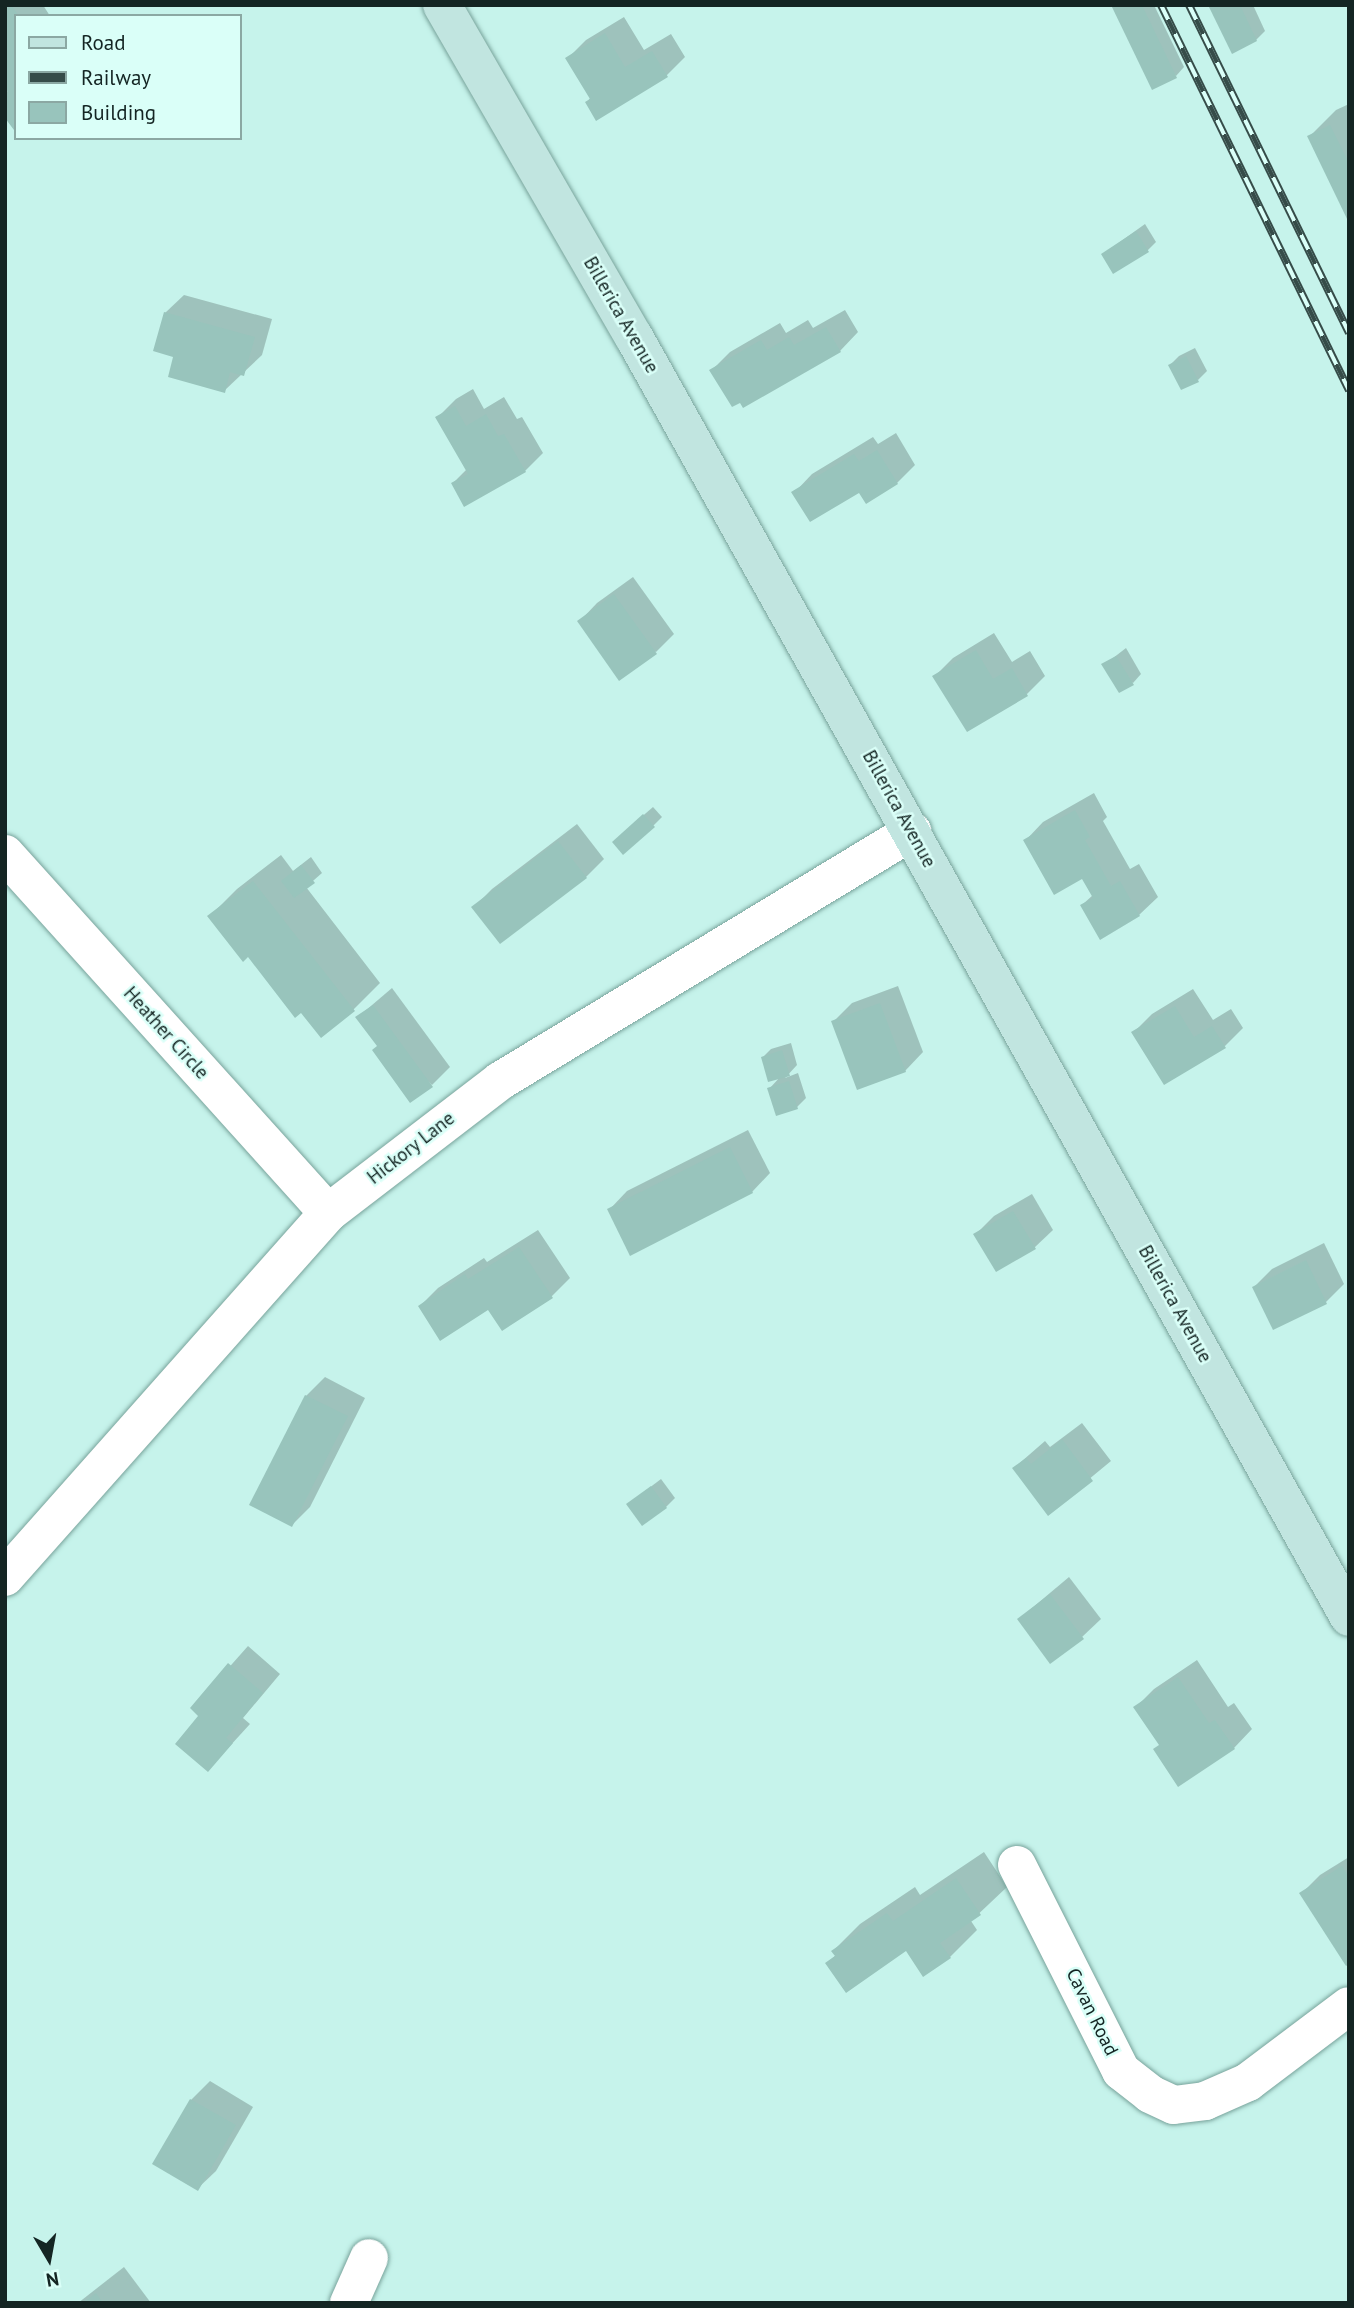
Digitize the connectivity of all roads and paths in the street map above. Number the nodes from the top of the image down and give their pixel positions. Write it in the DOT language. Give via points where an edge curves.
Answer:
graph roads {
  1 [pos="442,5"];
  2 [pos="912,831"];
  3 [pos="5,854"];
  4 [pos="328,1213"];
  5 [pos="5,1577"];
  6 [pos="1349,1617"];
  7 [pos="1017,1865"];
  8 [pos="1349,2006"];
  9 [pos="369,2258"];
  10 [pos="349,2303"];
  1 -- 2 [label="main road, Billerica Avenue"];
  2 -- 4 [label="street, Hickory Lane" via="500,1081"];
  2 -- 6 [label="main road, Billerica Avenue"];
  3 -- 4 [label="street, Heather Circle"];
  4 -- 5 [label="street, Hickory Lane"];
  7 -- 8 [label="street, Cavan Road" via="1121,2071 1150,2094 1174,2105 1205,2101 1248,2082"];
  9 -- 10 [label="street"];
}
